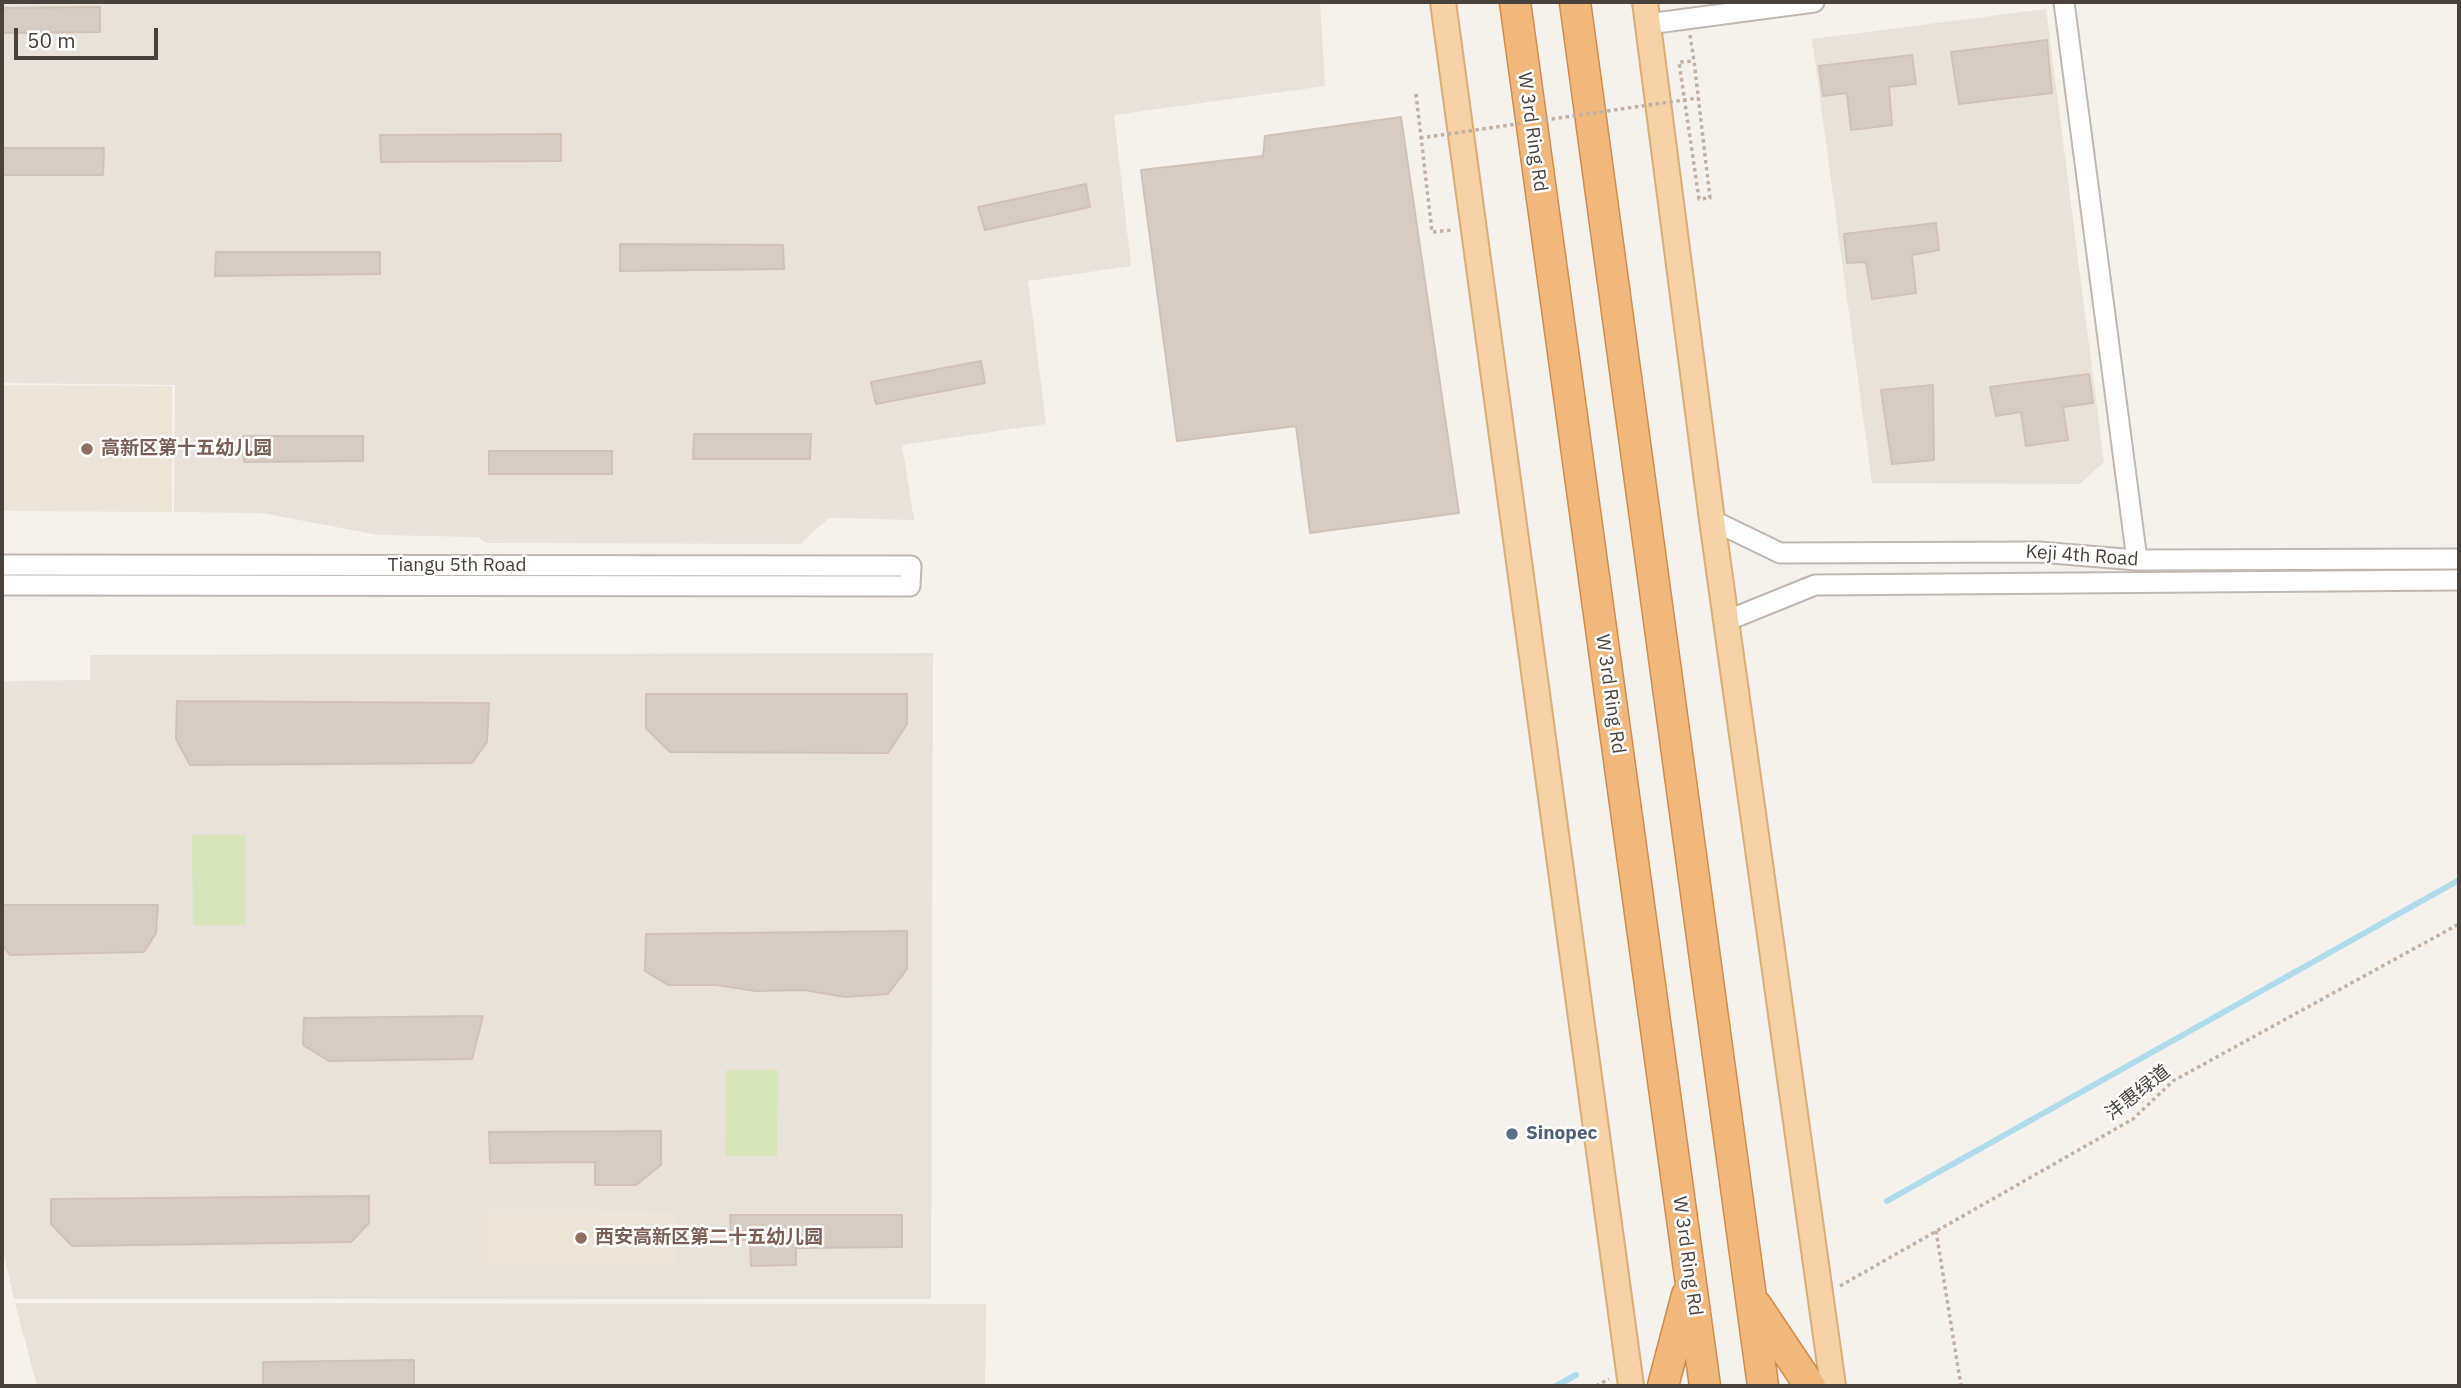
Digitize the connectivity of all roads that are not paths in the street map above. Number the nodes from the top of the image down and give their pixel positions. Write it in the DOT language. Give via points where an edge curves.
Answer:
graph roads {
  1 [pos="1443,2"];
  2 [pos="1515,2"];
  3 [pos="1575,2"];
  4 [pos="1814,2"];
  5 [pos="2064,2"];
  6 [pos="1646,13"];
  7 [pos="1712,520"];
  8 [pos="2459,559"];
  9 [pos="2137,560"];
  10 [pos="2,565"];
  11 [pos="2459,580"];
  12 [pos="2,585"];
  13 [pos="1726,621"];
  14 [pos="1691,1281"];
  15 [pos="1751,1298"];
  16 [pos="1631,1386"];
  17 [pos="1662,1386"];
  18 [pos="1705,1386"];
  19 [pos="1763,1386"];
  20 [pos="1810,1386"];
  21 [pos="1833,1386"];
  1 -- 16 [label="main road"];
  2 -- 14 [label="highway, W 3rd Ring Rd"];
  3 -- 15 [label="highway"];
  4 -- 6 [label="street"];
  5 -- 9 [label="street"];
  6 -- 7 [label="main road"];
  7 -- 9 [label="street, Keji 4th Road" via="1780,553 2039,552"];
  7 -- 13 [label="main road"];
  8 -- 9 [label="street, Keji 4th Road"];
  10 -- 12 [label="street, Tiangu 5th Road" via="911,566 910,586"];
  11 -- 13 [label="street, Keji 4th Road" via="1815,585"];
  13 -- 21 [label="main road"];
  14 -- 17 [label="highway"];
  14 -- 18 [label="highway, W 3rd Ring Rd"];
  15 -- 19 [label="highway"];
  15 -- 20 [label="highway"];
}
